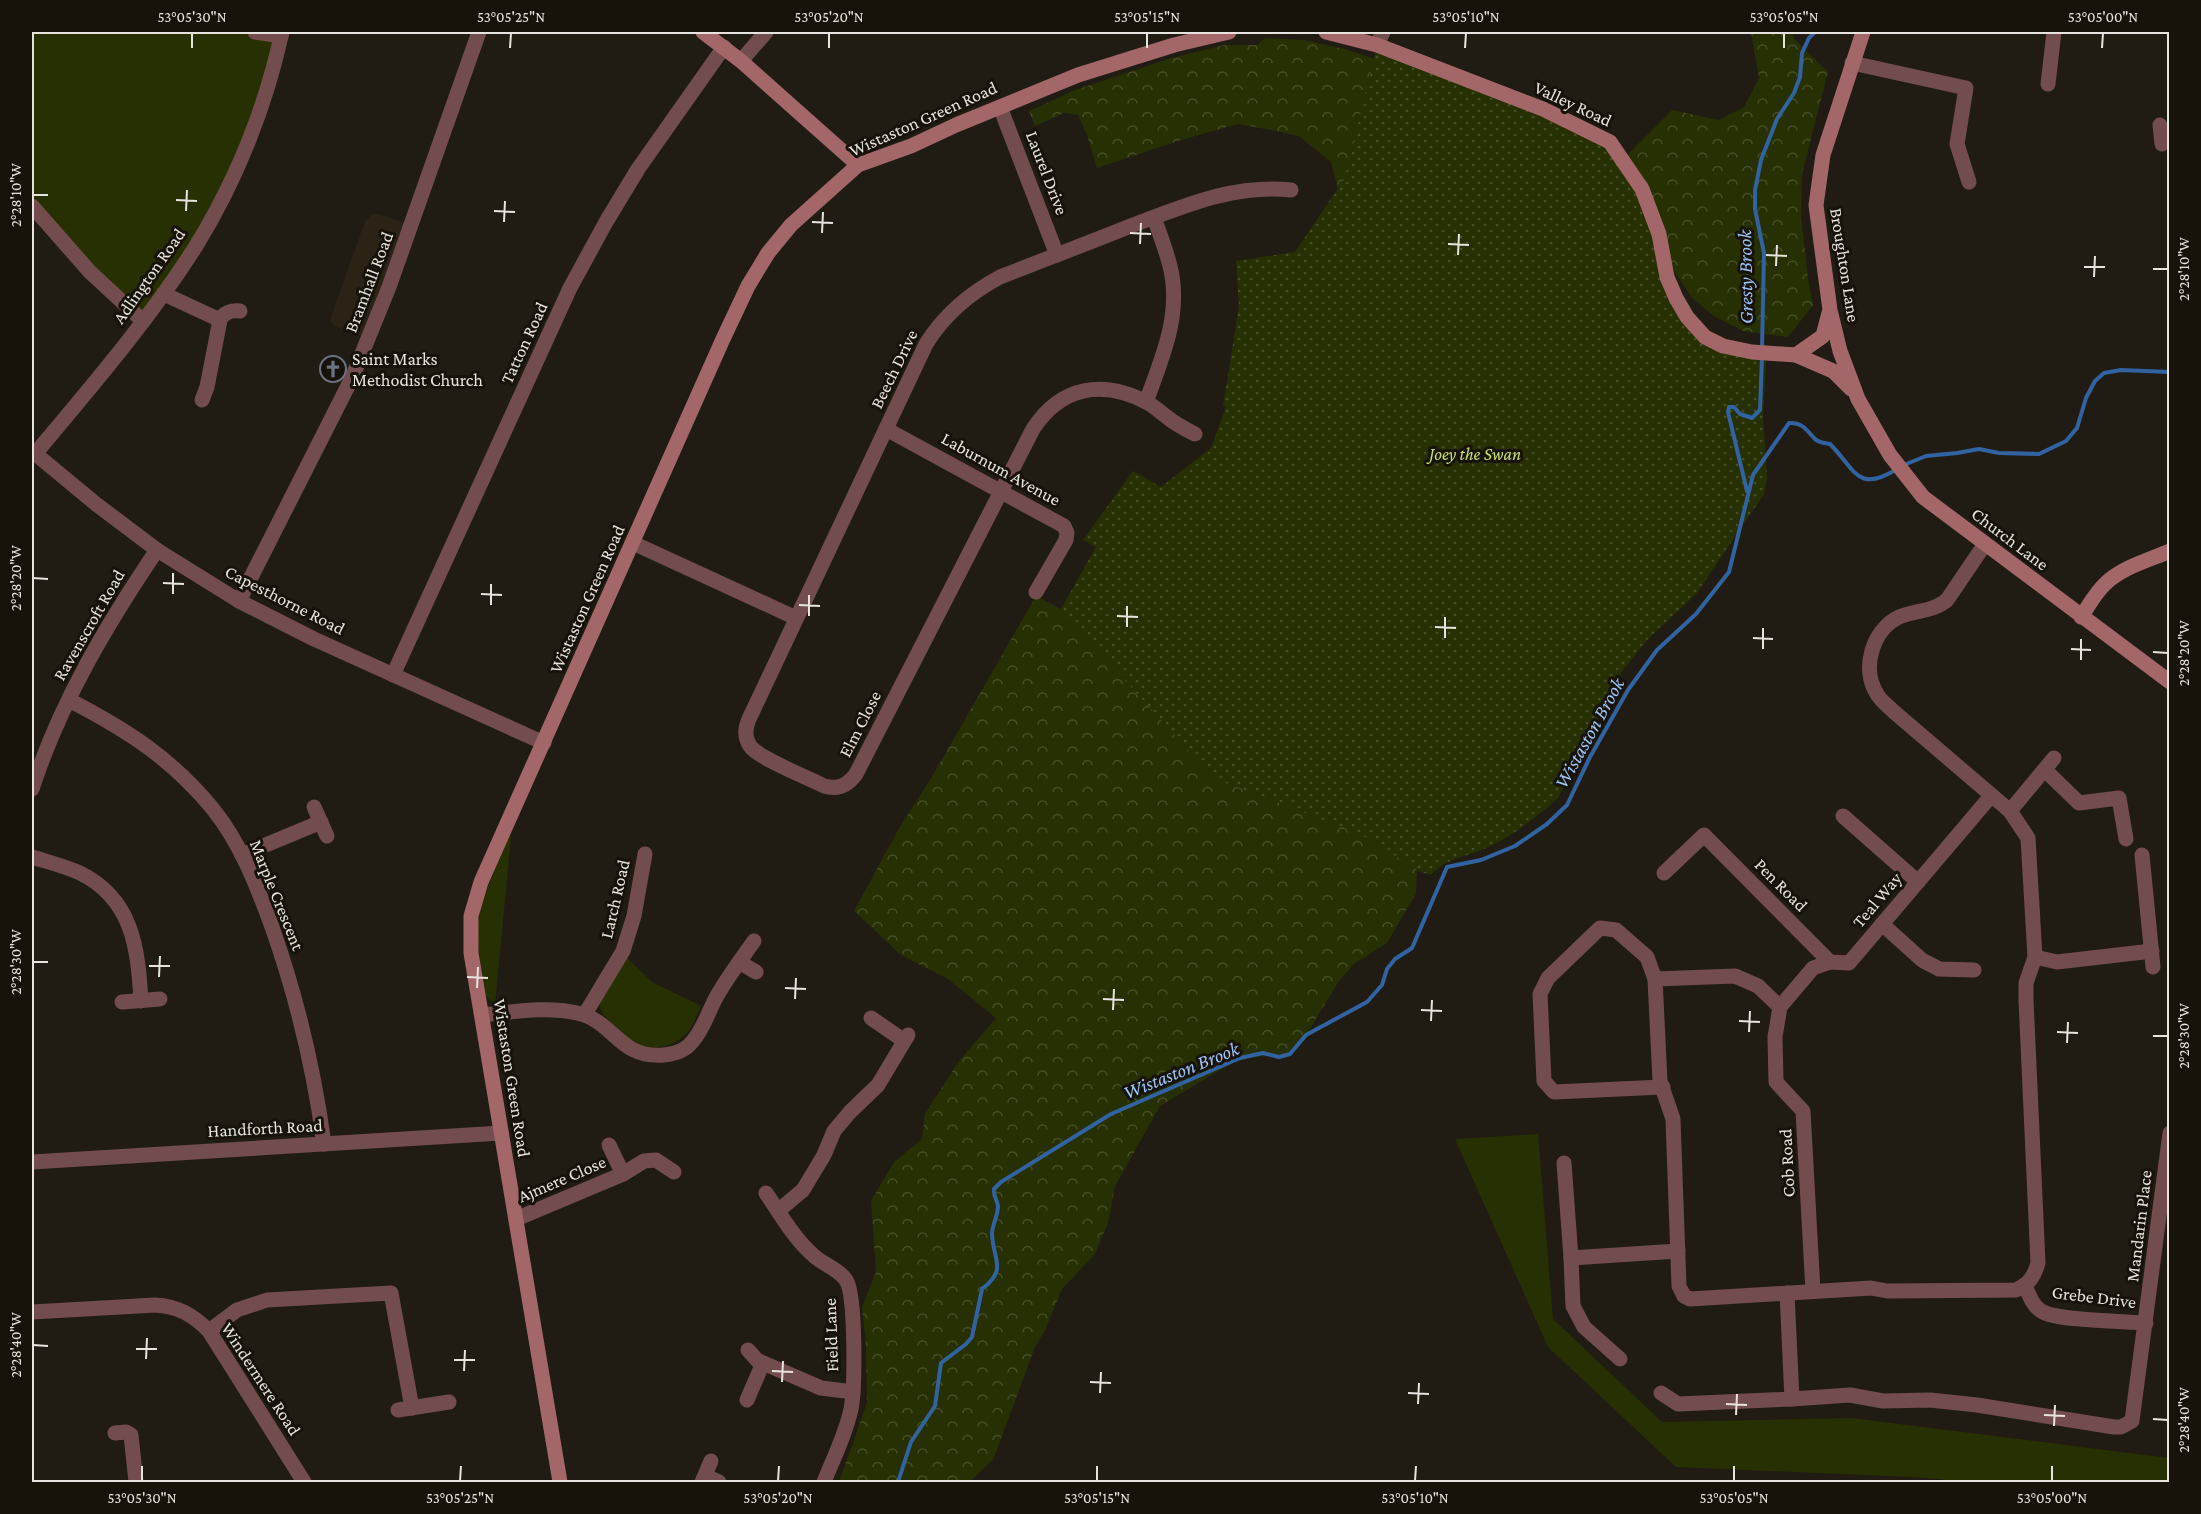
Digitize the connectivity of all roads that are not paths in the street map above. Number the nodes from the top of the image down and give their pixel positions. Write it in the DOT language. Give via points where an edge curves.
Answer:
graph roads {
  1 [pos="255,32"];
  2 [pos="479,32"];
  3 [pos="703,32"];
  4 [pos="766,32"];
  5 [pos="1229,32"];
  6 [pos="1326,32"];
  7 [pos="1863,32"];
  8 [pos="2054,32"];
  9 [pos="281,34"];
  10 [pos="1380,38"];
  11 [pos="724,47"];
  12 [pos="741,61"];
  13 [pos="1852,63"];
  14 [pos="2048,84"];
  15 [pos="1000,106"];
  16 [pos="858,165"];
  17 [pos="1969,182"];
  18 [pos="1291,190"];
  19 [pos="32,206"];
  20 [pos="1154,218"];
  21 [pos="1057,255"];
  22 [pos="164,294"];
  23 [pos="1830,310"];
  24 [pos="240,311"];
  25 [pos="220,320"];
  26 [pos="143,321"];
  27 [pos="1796,355"];
  28 [pos="1858,399"];
  29 [pos="202,400"];
  30 [pos="1146,402"];
  31 [pos="886,429"];
  32 [pos="1195,434"];
  33 [pos="33,453"];
  34 [pos="1001,491"];
  35 [pos="633,543"];
  36 [pos="1985,544"];
  37 [pos="157,550"];
  38 [pos="2169,551"];
  39 [pos="1036,592"];
  40 [pos="239,601"];
  41 [pos="2081,617"];
  42 [pos="796,618"];
  43 [pos="393,675"];
  44 [pos="2169,682"];
  45 [pos="69,700"];
  46 [pos="544,743"];
  47 [pos="32,789"];
  48 [pos="1991,796"];
  49 [pos="314,807"];
  50 [pos="2010,811"];
  51 [pos="1843,816"];
  52 [pos="2126,839"];
  53 [pos="645,854"];
  54 [pos="242,855"];
  55 [pos="2142,855"];
  56 [pos="32,857"];
  57 [pos="1664,873"];
  58 [pos="1918,882"];
  59 [pos="1882,924"];
  60 [pos="754,941"];
  61 [pos="2152,951"];
  62 [pos="2035,957"];
  63 [pos="739,962"];
  64 [pos="1830,962"];
  65 [pos="2153,967"];
  66 [pos="1974,970"];
  67 [pos="756,972"];
  68 [pos="1655,979"];
  69 [pos="160,999"];
  70 [pos="141,1001"];
  71 [pos="122,1002"];
  72 [pos="1780,1007"];
  73 [pos="585,1014"];
  74 [pos="482,1015"];
  75 [pos="871,1018"];
  76 [pos="1663,1087"];
  77 [pos="501,1132"];
  78 [pos="2169,1133"];
  79 [pos="324,1144"];
  80 [pos="609,1145"];
  81 [pos="32,1162"];
  82 [pos="1564,1162"];
  83 [pos="674,1172"];
  84 [pos="623,1174"];
  85 [pos="766,1193"];
  86 [pos="778,1211"];
  87 [pos="516,1220"];
  88 [pos="1678,1251"];
  89 [pos="1571,1258"];
  90 [pos="2025,1285"];
  91 [pos="1813,1291"];
  92 [pos="1786,1293"];
  93 [pos="32,1312"];
  94 [pos="2146,1323"];
  95 [pos="209,1331"];
  96 [pos="748,1350"];
  97 [pos="1620,1359"];
  98 [pos="763,1363"];
  99 [pos="853,1392"];
  100 [pos="1661,1393"];
  101 [pos="1792,1399"];
  102 [pos="747,1400"];
  103 [pos="449,1402"];
  104 [pos="115,1433"];
  105 [pos="711,1461"];
  106 [pos="704,1479"];
  107 [pos="135,1482"];
  108 [pos="304,1482"];
  109 [pos="560,1482"];
  110 [pos="720,1482"];
  111 [pos="824,1482"];
  1 -- 9 [label="street"];
  2 -- 40 [label="street, Bramhall Road" via="389,287 352,378"];
  3 -- 11 [label="street"];
  4 -- 12 [label="street"];
  5 -- 15 [label="street, Wistaston Green Road" via="1078,75"];
  6 -- 10 [label="street, Valley Road"];
  7 -- 13 [label="street, Broughton Lane"];
  8 -- 14 [label="street" via="2045,58"];
  9 -- 22 [label="street, Adlington Road" via="268,86 237,167 197,244"];
  10 -- 27 [label="street, Valley Road" via="1610,142 1642,189 1659,234 1667,277 1686,317 1705,337 1723,346"];
  11 -- 12 [label="street"];
  11 -- 43 [label="street, Tatton Road" via="638,169 570,288"];
  12 -- 16 [label="street"];
  13 -- 17 [label="street" via="1966,88 1957,144"];
  13 -- 23 [label="street, Broughton Lane" via="1828,139 1817,191"];
  15 -- 16 [label="street, Wistaston Green Road"];
  15 -- 21 [label="street, Laurel Drive"];
  16 -- 35 [label="street, Wistaston Green Road" via="791,225 758,268"];
  18 -- 20 [label="street, Beech Drive" via="1228,192"];
  19 -- 26 [label="street" via="90,272"];
  20 -- 21 [label="street, Beech Drive"];
  20 -- 30 [label="street" via="1170,267 1174,309"];
  21 -- 31 [label="street, Beech Drive" via="989,283 943,319 926,344"];
  22 -- 25 [label="street"];
  22 -- 26 [label="street, Adlington Road"];
  23 -- 27 [label="street" via="1823,336"];
  23 -- 28 [label="street, Broughton Lane"];
  24 -- 25 [label="street" via="222,315"];
  25 -- 29 [label="street"];
  26 -- 33 [label="street, Adlington Road"];
  27 -- 28 [label="street, Valley Road" via="1833,371"];
  28 -- 36 [label="street, Church Lane" via="1904,476 1923,497"];
  30 -- 32 [label="street"];
  30 -- 34 [label="street" via="1100,390 1077,391 1063,398 1039,419"];
  31 -- 34 [label="street, Laburnum Avenue"];
  31 -- 42 [label="street, Beech Drive"];
  33 -- 37 [label="street, Capesthorne Road"];
  34 -- 39 [label="street, Laburnum Avenue" via="1064,526 1066,540"];
  34 -- 42 [label="street, Elm Close" via="856,774 845,785 834,788 758,754 747,739 749,719"];
  35 -- 42 [label="street"];
  35 -- 46 [label="street, Wistaston Green Road"];
  36 -- 41 [label="street, Church Lane"];
  36 -- 48 [label="street" via="1947,600 1940,606 1899,617 1879,635 1869,664 1877,694"];
  37 -- 40 [label="street, Capesthorne Road"];
  37 -- 45 [label="street, Ravenscroft Road" via="109,624"];
  38 -- 41 [label="street" via="2117,574 2099,590"];
  40 -- 43 [label="street, Capesthorne Road"];
  41 -- 44 [label="street, Church Lane"];
  43 -- 46 [label="street, Capesthorne Road"];
  45 -- 47 [label="street, Ravenscroft Road"];
  45 -- 54 [label="street, Marple Crescent" via="122,728 174,768 213,809"];
  46 -- 74 [label="street, Wistaston Green Road" via="473,906 470,938"];
  48 -- 50 [label="street"];
  48 -- 58 [label="street, Teal Way"];
  49 -- 54 [label="street" via="324,829"];
  50 -- 52 [label="street" via="2049,764 2079,803 2119,798"];
  50 -- 62 [label="street" via="2028,838"];
  51 -- 58 [label="street"];
  53 -- 73 [label="street, Larch Road" via="623,951"];
  54 -- 79 [label="street, Marple Crescent" via="260,894 291,986 314,1076"];
  55 -- 61 [label="street"];
  56 -- 70 [label="street" via="79,872 112,899 128,922 135,942"];
  57 -- 64 [label="street, Pen Road" via="1704,835"];
  58 -- 59 [label="street, Teal Way"];
  59 -- 64 [label="street, Teal Way" via="1849,963"];
  59 -- 66 [label="street" via="1922,960 1939,969"];
  60 -- 63 [label="street"];
  61 -- 62 [label="street" via="2057,962"];
  61 -- 65 [label="street"];
  62 -- 90 [label="street" via="2026,983 2026,1000 2038,1263 2035,1276"];
  63 -- 67 [label="street"];
  63 -- 73 [label="street" via="692,1042 673,1054 638,1053"];
  64 -- 72 [label="street, Teal Way" via="1813,968"];
  68 -- 72 [label="street" via="1735,976 1758,986"];
  68 -- 76 [label="street"];
  68 -- 76 [label="street" via="1647,957 1616,930 1600,928 1548,978 1540,994 1544,1081 1554,1092"];
  69 -- 70 [label="street"];
  70 -- 71 [label="street"];
  72 -- 91 [label="street, Cob Road" via="1775,1037 1776,1082 1803,1111"];
  73 -- 74 [label="street" via="546,1010"];
  74 -- 77 [label="street, Wistaston Green Road"];
  75 -- 86 [label="street" via="905,1037 878,1085 834,1131 803,1190"];
  76 -- 88 [label="street" via="1673,1119"];
  77 -- 79 [label="street, Handforth Road"];
  77 -- 87 [label="street, Wistaston Green Road"];
  78 -- 94 [label="street, Mandarin Place"];
  79 -- 81 [label="street, Handforth Road"];
  80 -- 84 [label="street, Ajmere Close"];
  82 -- 89 [label="street"];
  83 -- 84 [label="street, Ajmere Close" via="651,1159"];
  84 -- 87 [label="street, Ajmere Close"];
  85 -- 86 [label="street, Field Lane"];
  86 -- 99 [label="street, Field Lane" via="811,1254 847,1281"];
  87 -- 109 [label="street, Wistaston Green Road"];
  88 -- 89 [label="street"];
  88 -- 92 [label="street" via="1679,1286 1690,1299"];
  89 -- 97 [label="street" via="1573,1306 1584,1327"];
  90 -- 91 [label="street" via="2016,1290"];
  90 -- 94 [label="street, Grebe Drive" via="2032,1302 2042,1312"];
  91 -- 92 [label="street"];
  92 -- 101 [label="street"];
  93 -- 95 [label="street, Windermere Road" via="163,1305 188,1313"];
  94 -- 101 [label="street, Grebe Drive" via="2132,1421 2121,1427 1930,1400 1883,1401 1850,1395"];
  95 -- 103 [label="street" via="237,1310 267,1300 392,1293 405,1408"];
  95 -- 108 [label="street, Windermere Road"];
  96 -- 98 [label="street"];
  98 -- 99 [label="street" via="821,1388"];
  98 -- 102 [label="street"];
  99 -- 111 [label="street, Field Lane" via="849,1417"];
  100 -- 101 [label="street" via="1678,1404"];
  104 -- 107 [label="street" via="131,1435"];
  105 -- 106 [label="street"];
  106 -- 110 [label="street"];
}
